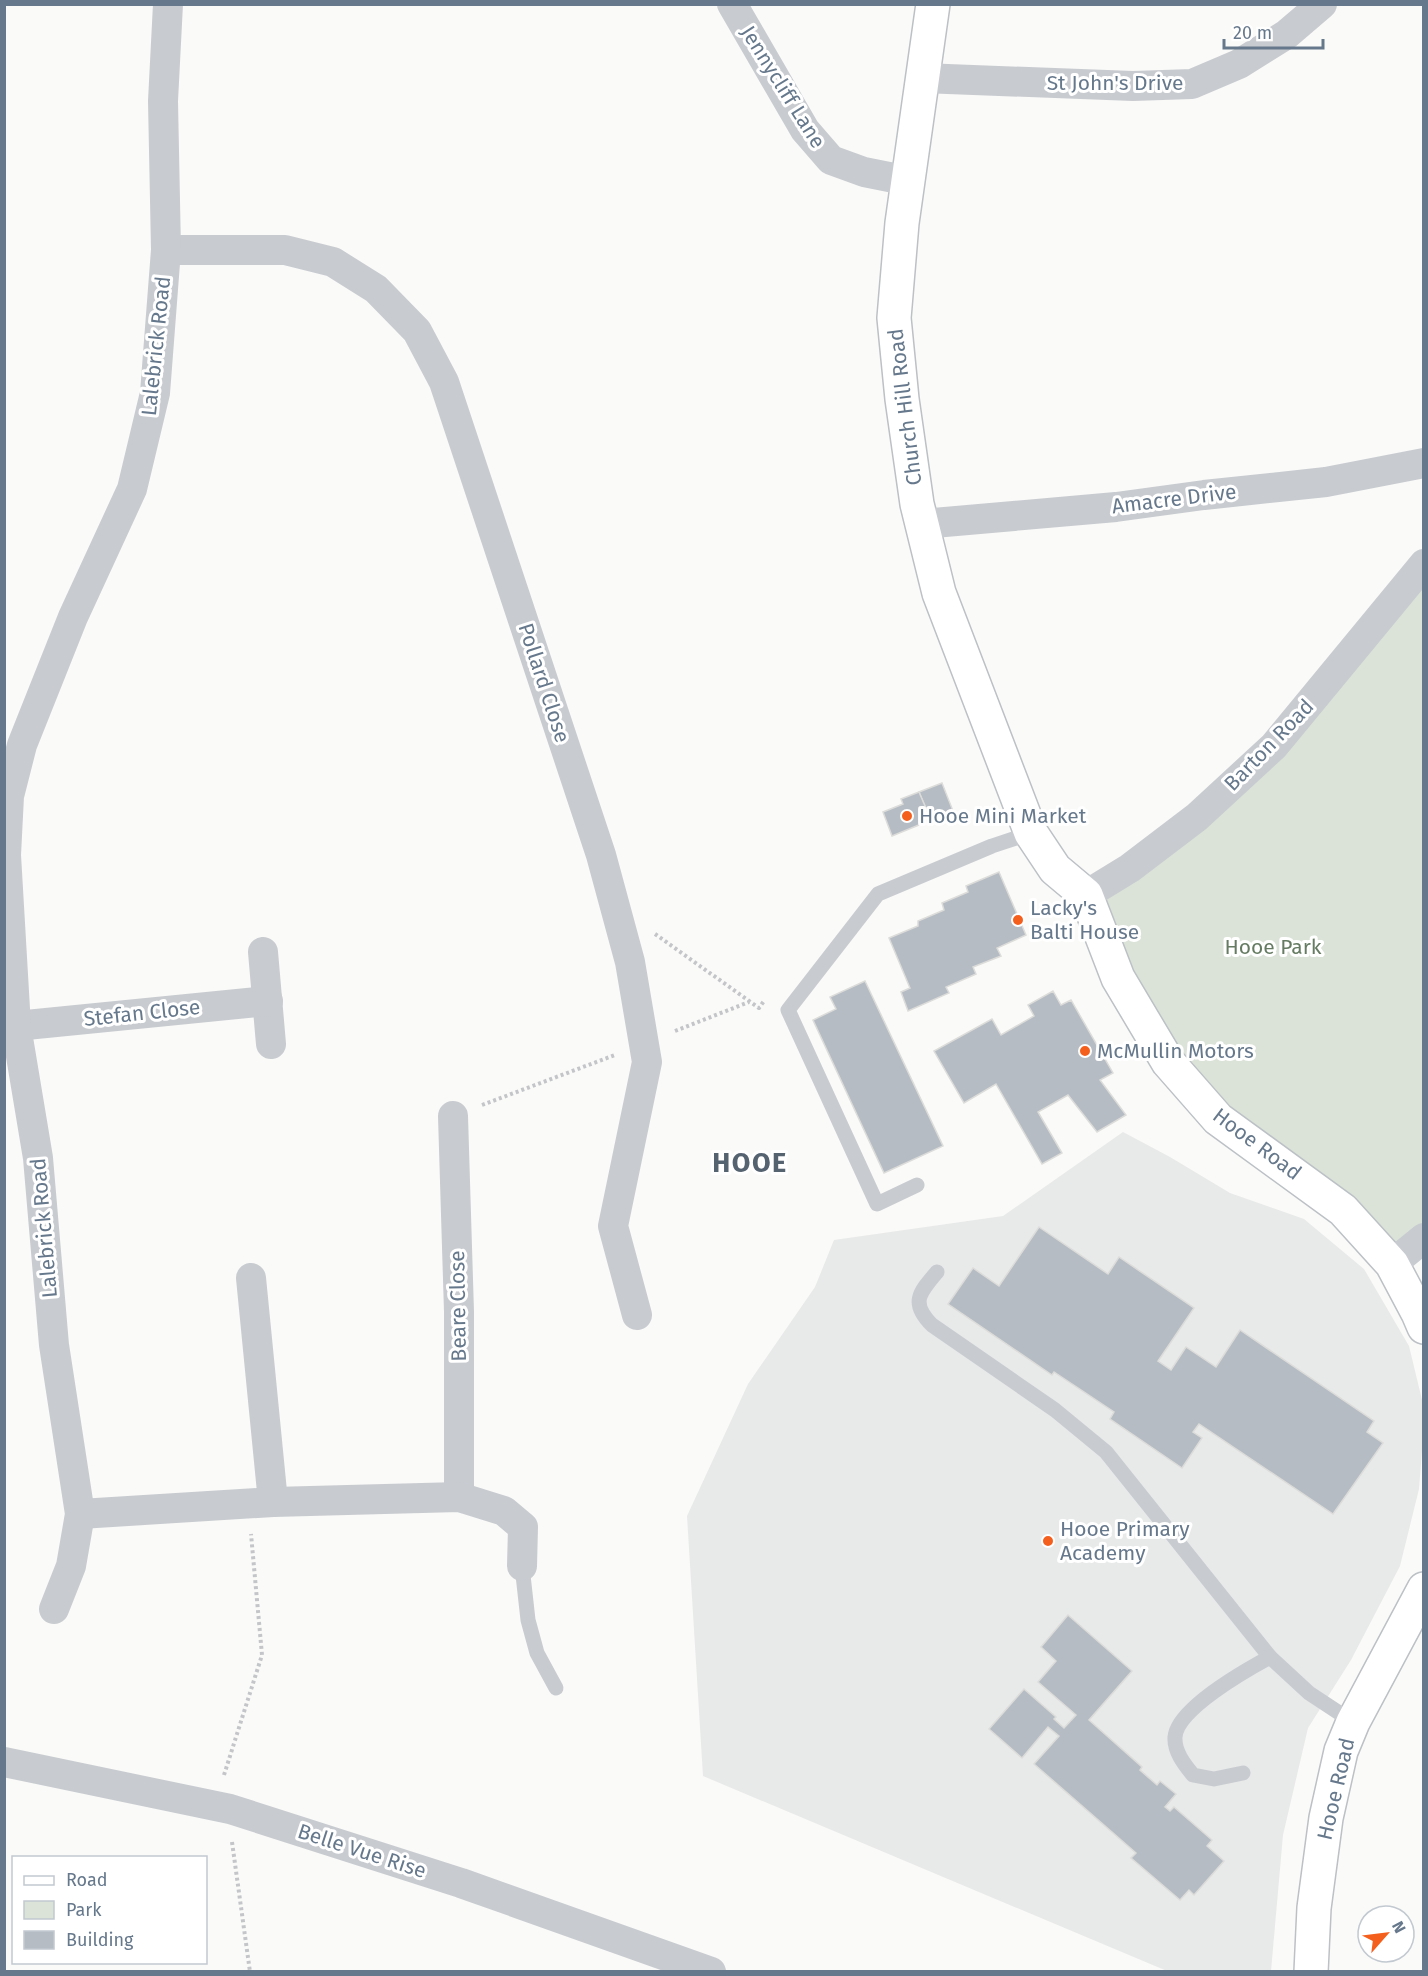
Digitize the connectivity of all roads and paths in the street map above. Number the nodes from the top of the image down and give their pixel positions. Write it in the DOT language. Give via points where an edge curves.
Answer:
graph roads {
  1 [pos="168,4"];
  2 [pos="732,4"];
  3 [pos="933,4"];
  4 [pos="1322,4"];
  5 [pos="922,78"];
  6 [pos="909,181"];
  7 [pos="166,250"];
  8 [pos="1424,463"];
  9 [pos="922,524"];
  10 [pos="1424,564"];
  11 [pos="1016,795"];
  12 [pos="1031,833"];
  13 [pos="6,842"];
  14 [pos="1086,895"];
  15 [pos="614,904"];
  16 [pos="263,952"];
  17 [pos="766,999"];
  18 [pos="268,1001"];
  19 [pos="749,1002"];
  20 [pos="16,1026"];
  21 [pos="644,1043"];
  22 [pos="271,1044"];
  23 [pos="453,1116"];
  24 [pos="917,1185"];
  25 [pos="1424,1238"];
  26 [pos="1392,1264"];
  27 [pos="937,1272"];
  28 [pos="251,1278"];
  29 [pos="637,1315"];
  30 [pos="1424,1327"];
  31 [pos="459,1497"];
  32 [pos="260,1503"];
  33 [pos="80,1514"];
  34 [pos="522,1566"];
  35 [pos="1424,1589"];
  36 [pos="54,1609"];
  37 [pos="1270,1657"];
  38 [pos="556,1688"];
  39 [pos="1353,1722"];
  40 [pos="4,1762"];
  41 [pos="1243,1773"];
  42 [pos="214,1806"];
  43 [pos="231,1835"];
  44 [pos="643,1960"];
  45 [pos="250,1971"];
  46 [pos="711,1971"];
  47 [pos="1311,1971"];
  1 -- 7 [label="street, Lalebrick Road" via="163,101"];
  2 -- 6 [label="street, Jennycliff Lane" via="806,130 831,160 864,172"];
  3 -- 5 [label="street, Church Hill Road"];
  4 -- 5 [label="street, St John's Drive" via="1287,34 1239,64 1192,84 1133,86"];
  5 -- 6 [label="street, Church Hill Road"];
  6 -- 9 [label="street, Church Hill Road" via="894,318"];
  7 -- 13 [label="street, Lalebrick Road" via="155,393 132,489 73,616 22,745 9,796"];
  7 -- 15 [label="street, Pollard Close" via="285,250 333,262 376,289 417,331 444,382"];
  8 -- 9 [label="street, Amacre Drive" via="1326,482 1116,507"];
  9 -- 11 [label="street, Church Hill Road" via="939,593"];
  10 -- 14 [label="street, Barton Road" via="1274,746 1197,817 1130,868"];
  11 -- 12 [label="street, Hooe Road"];
  12 -- 14 [label="street, Hooe Road" via="1055,869"];
  12 -- 24 [label="lane" via="878,894 788,1010 878,1204"];
  13 -- 20 [label="street, Lalebrick Road"];
  14 -- 26 [label="street, Hooe Road" via="1118,978 1168,1062 1218,1119 1343,1210"];
  15 -- 19 [label="path"];
  15 -- 21 [label="street, Pollard Close" via="630,962"];
  16 -- 18 [label="street"];
  17 -- 19 [label="path" via="759,1008"];
  18 -- 20 [label="street, Stefan Close"];
  18 -- 22 [label="street"];
  19 -- 21 [label="path"];
  20 -- 33 [label="street, Lalebrick Road" via="38,1158 54,1344"];
  21 -- 23 [label="path"];
  21 -- 29 [label="street, Pollard Close" via="647,1062 613,1226"];
  23 -- 31 [label="street, Beare Close"];
  25 -- 26 [label="street"];
  26 -- 30 [label="street, Hooe Road"];
  27 -- 37 [label="lane" via="922,1289 921,1314 1055,1410 1106,1452"];
  28 -- 32 [label="street"];
  31 -- 32 [label="street"];
  31 -- 34 [label="street" via="504,1511 523,1527"];
  32 -- 33 [label="street"];
  32 -- 42 [label="path" via="262,1655"];
  33 -- 36 [label="street, Lalebrick Road" via="71,1566"];
  34 -- 38 [label="lane" via="528,1620 537,1653"];
  35 -- 39 [label="street, Hooe Road"];
  37 -- 39 [label="lane" via="1309,1693"];
  37 -- 41 [label="lane" via="1232,1677 1197,1705 1179,1724 1175,1738 1180,1758 1193,1775 1214,1779"];
  39 -- 47 [label="street, Hooe Road" via="1341,1751 1326,1818 1314,1908"];
  40 -- 42 [label="street, Belle Vue Rise"];
  42 -- 44 [label="street, Belle Vue Rise" via="461,1882"];
  43 -- 45 [label="path"];
  44 -- 46 [label="street, Belle Vue Rise"];
}
